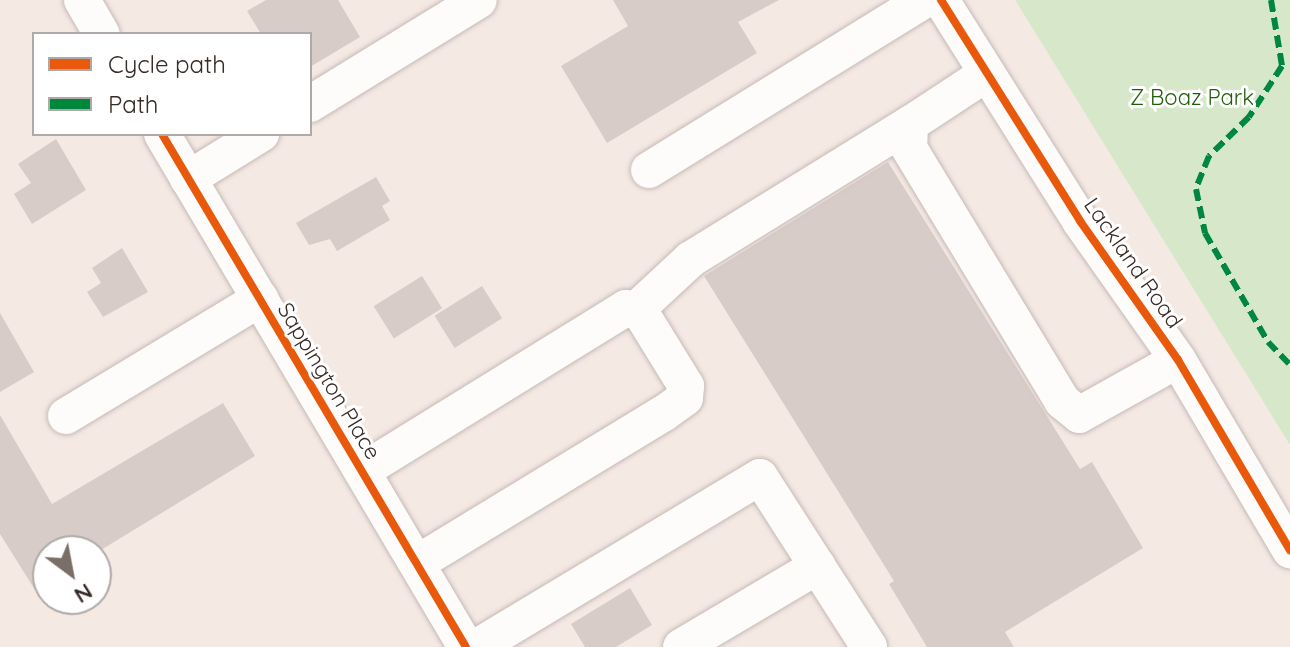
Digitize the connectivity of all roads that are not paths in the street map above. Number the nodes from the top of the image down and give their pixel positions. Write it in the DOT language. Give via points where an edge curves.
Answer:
graph roads {
  1 [pos="82,0"];
  2 [pos="479,0"];
  3 [pos="924,0"];
  4 [pos="941,0"];
  5 [pos="101,32"];
  6 [pos="986,74"];
  7 [pos="312,103"];
  8 [pos="163,136"];
  9 [pos="258,136"];
  10 [pos="910,136"];
  11 [pos="649,170"];
  12 [pos="188,179"];
  13 [pos="260,299"];
  14 [pos="635,311"];
  15 [pos="1178,360"];
  16 [pos="66,416"];
  17 [pos="362,471"];
  18 [pos="1290,550"];
  19 [pos="417,563"];
  20 [pos="818,566"];
  21 [pos="466,647"];
  22 [pos="477,647"];
  23 [pos="681,647"];
  24 [pos="869,647"];
  1 -- 5 [label="street"];
  2 -- 7 [label="street"];
  3 -- 11 [label="street"];
  4 -- 6 [label="street, Lackland Road"];
  6 -- 10 [label="street"];
  6 -- 15 [label="street, Lackland Road"];
  8 -- 12 [label="street, Sappington Place"];
  9 -- 12 [label="street"];
  10 -- 14 [label="street" via="691,259"];
  10 -- 15 [label="street" via="1066,407 1079,415"];
  12 -- 13 [label="street, Sappington Place"];
  13 -- 16 [label="street"];
  13 -- 17 [label="street, Sappington Place"];
  14 -- 17 [label="street" via="626,308"];
  14 -- 19 [label="street" via="686,386 685,398"];
  15 -- 18 [label="street, Lackland Road"];
  17 -- 19 [label="street, Sappington Place"];
  19 -- 21 [label="street, Sappington Place"];
  20 -- 22 [label="street" via="760,477"];
  20 -- 23 [label="street"];
  20 -- 24 [label="street"];
}
